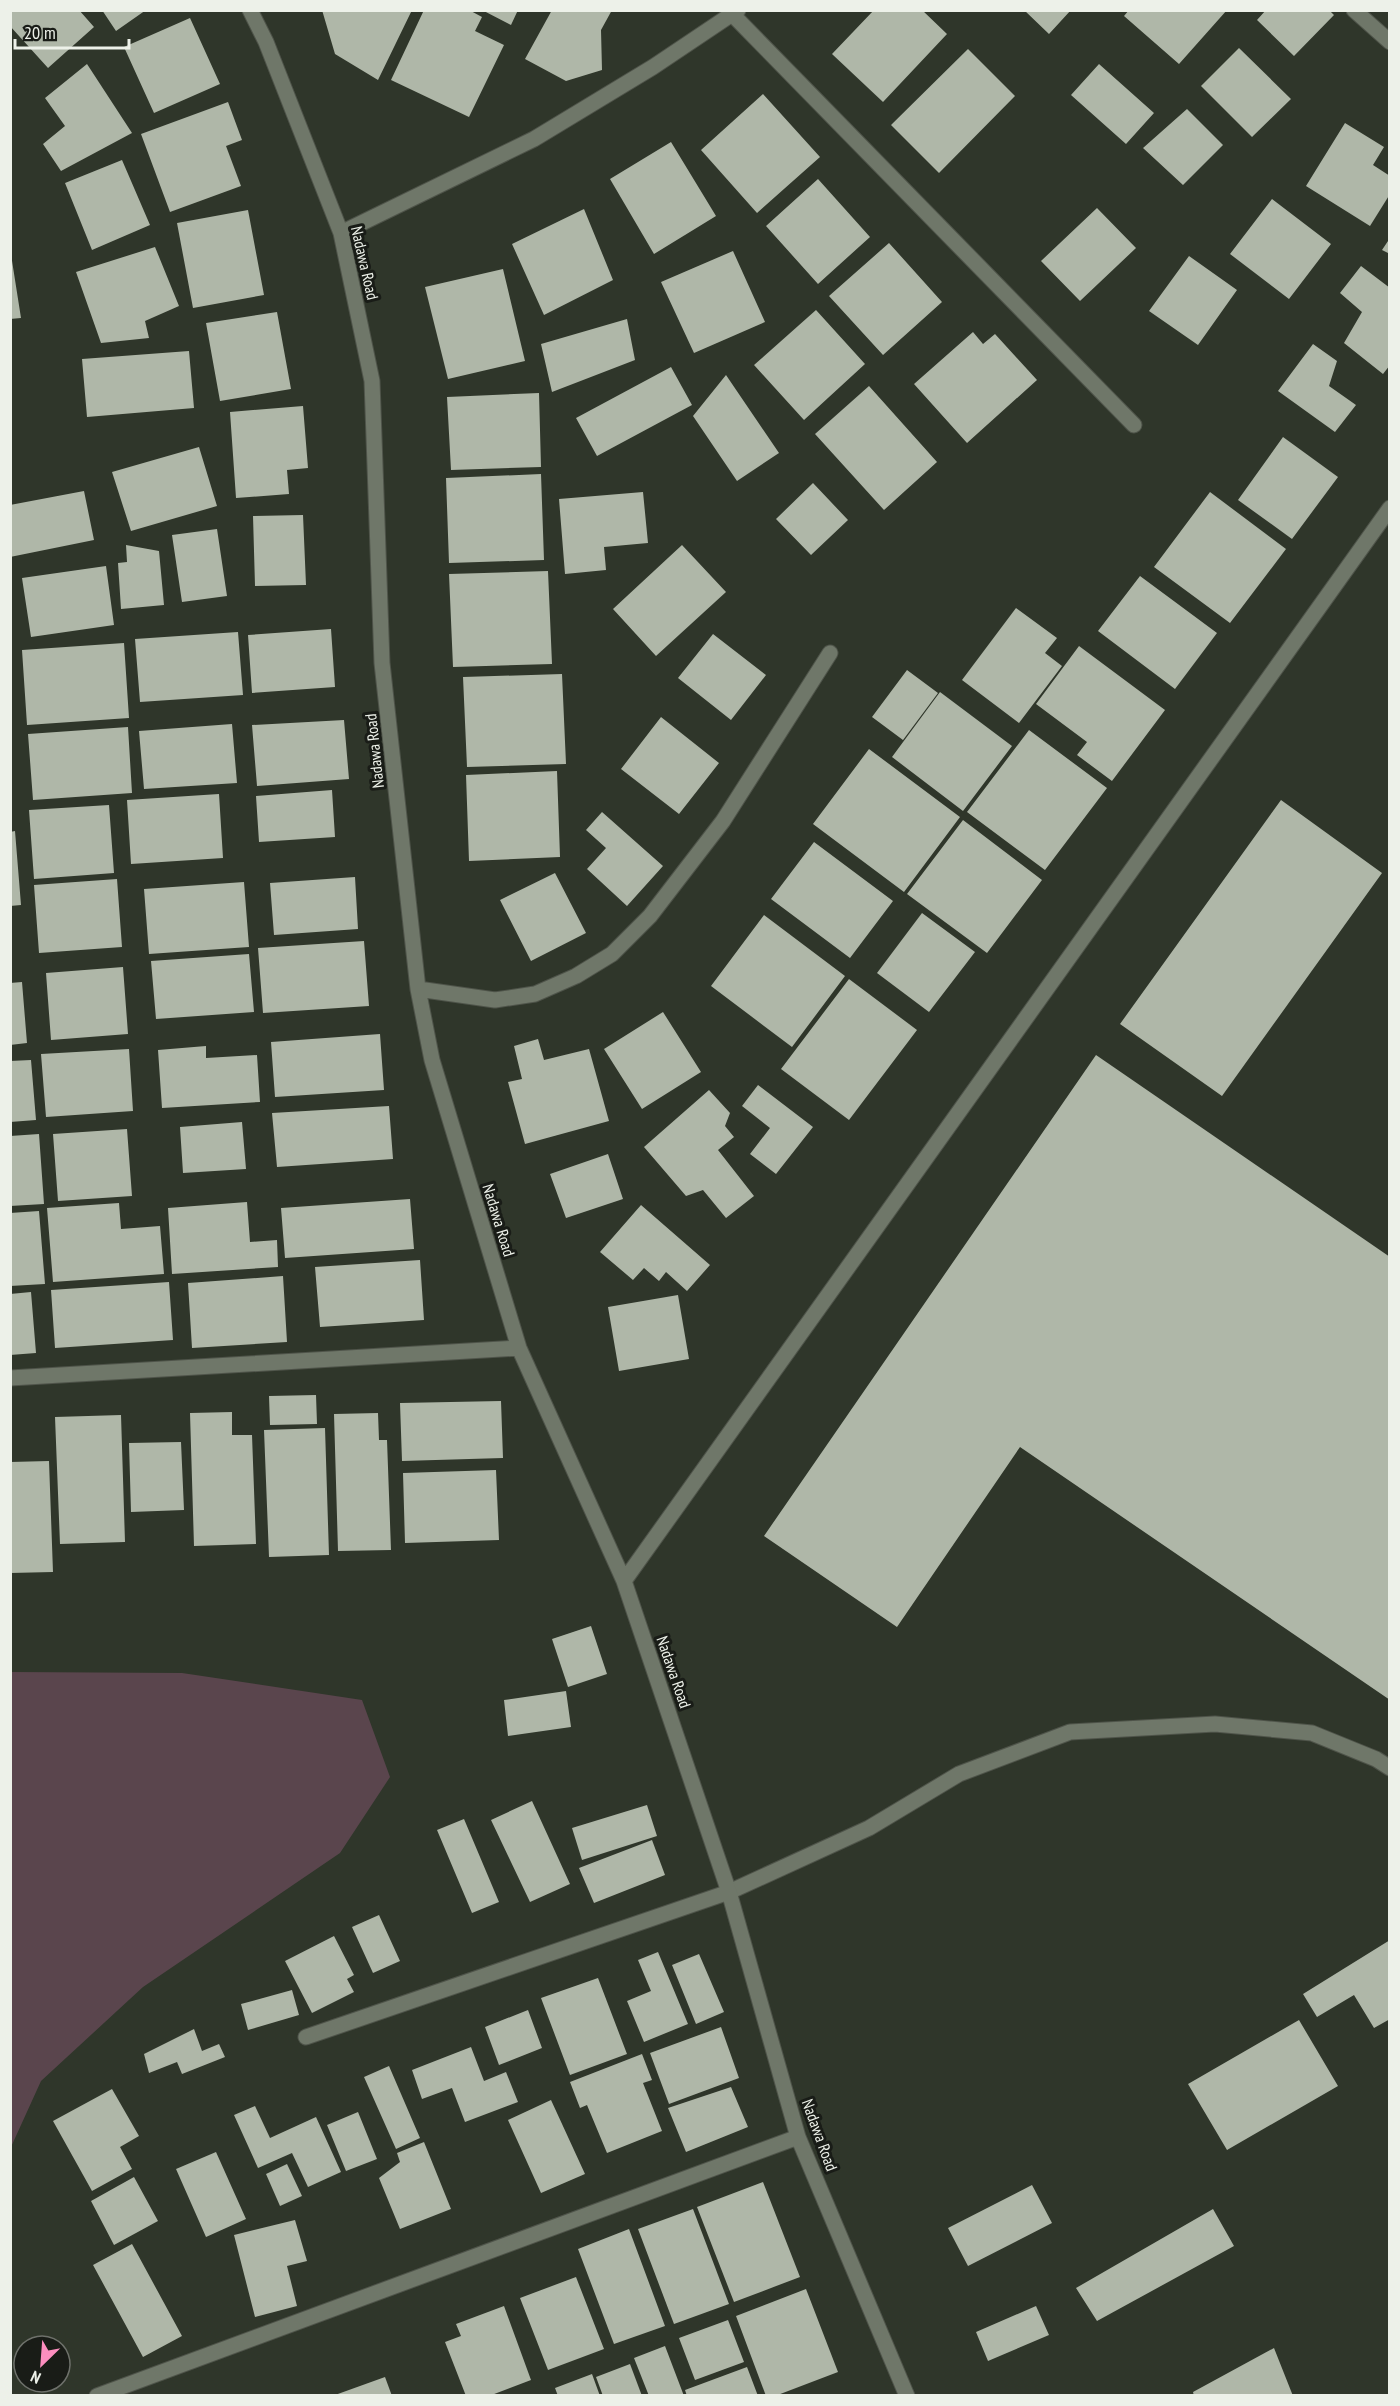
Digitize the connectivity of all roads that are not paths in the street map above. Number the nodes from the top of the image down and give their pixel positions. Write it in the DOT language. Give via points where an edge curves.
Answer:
graph roads {
  1 [pos="250,10"];
  2 [pos="1354,10"];
  3 [pos="735,13"];
  4 [pos="1389,42"];
  5 [pos="341,233"];
  6 [pos="1134,425"];
  7 [pos="1389,508"];
  8 [pos="830,653"];
  9 [pos="418,989"];
  10 [pos="519,1348"];
  11 [pos="10,1378"];
  12 [pos="624,1581"];
  13 [pos="1389,1768"];
  14 [pos="729,1892"];
  15 [pos="306,2037"];
  16 [pos="798,2137"];
  17 [pos="97,2396"];
  18 [pos="907,2396"];
  1 -- 5 [label="street, Nadawa Road"];
  2 -- 4 [label="street"];
  3 -- 5 [label="street" via="534,139"];
  3 -- 6 [label="street"];
  5 -- 9 [label="street, Nadawa Road" via="372,381 382,663"];
  7 -- 12 [label="street"];
  8 -- 9 [label="street" via="723,821 650,916 612,954 535,994 495,1000"];
  9 -- 10 [label="street, Nadawa Road" via="432,1060"];
  10 -- 11 [label="street"];
  10 -- 12 [label="street, Nadawa Road"];
  12 -- 14 [label="street, Nadawa Road"];
  13 -- 14 [label="street" via="1312,1733 1215,1724 1070,1732 959,1774 869,1828"];
  14 -- 15 [label="street"];
  14 -- 16 [label="street, Nadawa Road"];
  16 -- 17 [label="street"];
  16 -- 18 [label="street, Nadawa Road"];
}
